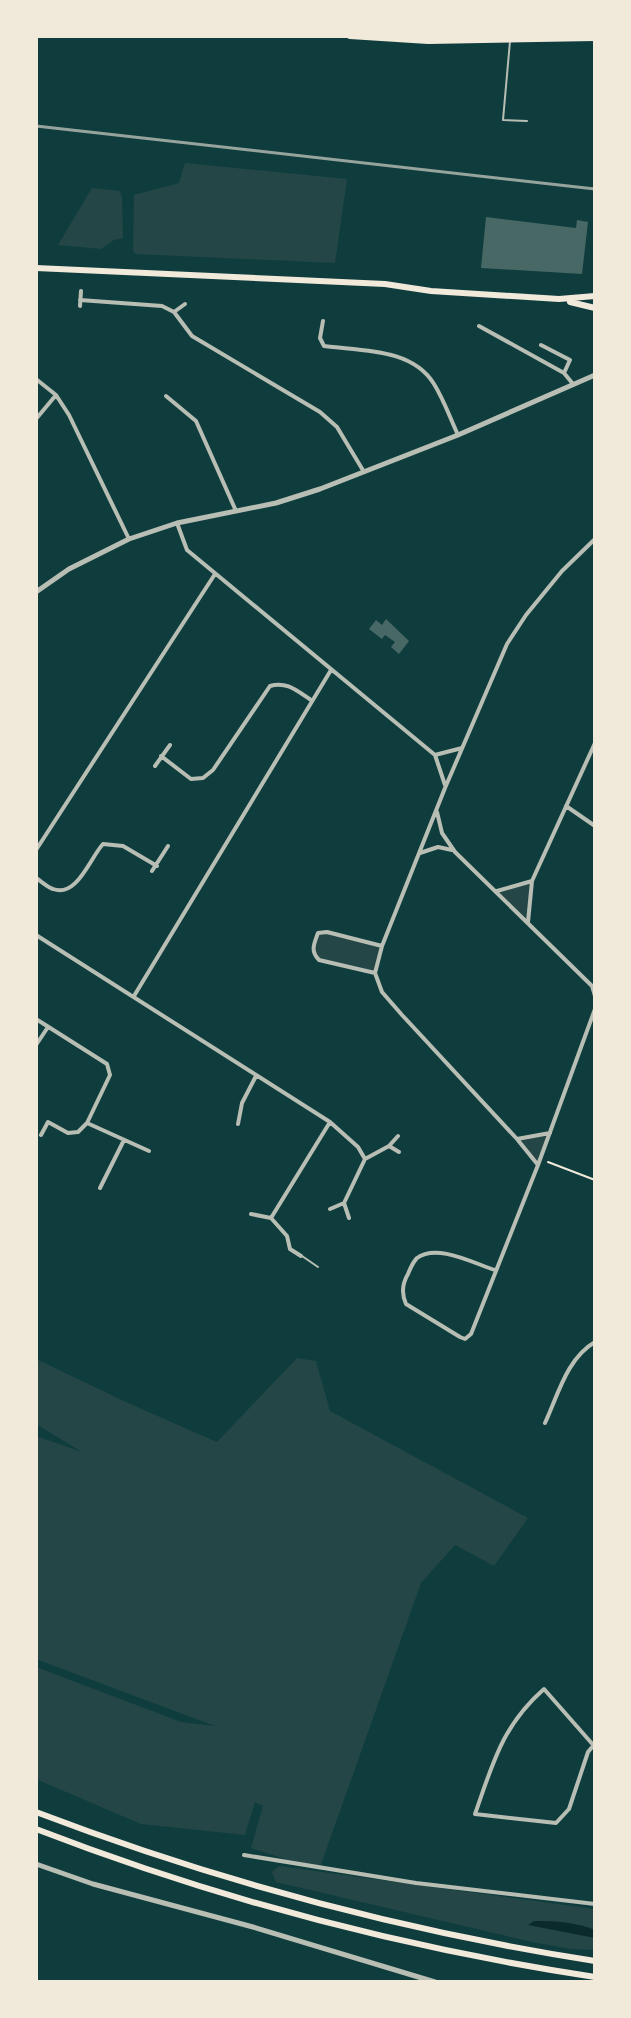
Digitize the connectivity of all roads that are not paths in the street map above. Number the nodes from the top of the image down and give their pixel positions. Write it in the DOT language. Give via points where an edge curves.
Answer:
graph roads {
  1 [pos="354,36"];
  2 [pos="590,37"];
  3 [pos="482,38"];
  4 [pos="510,40"];
  5 [pos="527,121"];
  6 [pos="36,268"];
  7 [pos="81,291"];
  8 [pos="595,296"];
  9 [pos="559,299"];
  10 [pos="185,304"];
  11 [pos="595,308"];
  12 [pos="174,312"];
  13 [pos="323,321"];
  14 [pos="479,326"];
  15 [pos="541,345"];
  16 [pos="564,373"];
  17 [pos="595,375"];
  18 [pos="36,379"];
  19 [pos="575,386"];
  20 [pos="56,395"];
  21 [pos="166,396"];
  22 [pos="36,419"];
  23 [pos="458,435"];
  24 [pos="364,472"];
  25 [pos="236,511"];
  26 [pos="177,523"];
  27 [pos="129,539"];
  28 [pos="595,539"];
  29 [pos="215,574"];
  30 [pos="36,592"];
  31 [pos="331,670"];
  32 [pos="311,700"];
  33 [pos="595,743"];
  34 [pos="170,745"];
  35 [pos="462,748"];
  36 [pos="435,755"];
  37 [pos="161,756"];
  38 [pos="155,766"];
  39 [pos="445,788"];
  40 [pos="566,806"];
  41 [pos="437,809"];
  42 [pos="595,826"];
  43 [pos="168,846"];
  44 [pos="36,850"];
  45 [pos="455,852"];
  46 [pos="420,853"];
  47 [pos="157,866"];
  48 [pos="152,871"];
  49 [pos="36,878"];
  50 [pos="532,881"];
  51 [pos="497,891"];
  52 [pos="528,923"];
  53 [pos="36,935"];
  54 [pos="382,946"];
  55 [pos="375,973"];
  56 [pos="134,996"];
  57 [pos="595,996"];
  58 [pos="595,1009"];
  59 [pos="36,1019"];
  60 [pos="48,1027"];
  61 [pos="36,1045"];
  62 [pos="256,1076"];
  63 [pos="330,1122"];
  64 [pos="87,1123"];
  65 [pos="238,1124"];
  66 [pos="550,1133"];
  67 [pos="41,1135"];
  68 [pos="398,1136"];
  69 [pos="517,1139"];
  70 [pos="124,1140"];
  71 [pos="389,1146"];
  72 [pos="149,1151"];
  73 [pos="399,1152"];
  74 [pos="365,1159"];
  75 [pos="540,1162"];
  76 [pos="100,1188"];
  77 [pos="344,1203"];
  78 [pos="330,1209"];
  79 [pos="251,1214"];
  80 [pos="271,1218"];
  81 [pos="349,1218"];
  82 [pos="301,1256"];
  83 [pos="318,1267"];
  84 [pos="495,1270"];
  85 [pos="595,1342"];
  86 [pos="545,1423"];
  87 [pos="594,1746"];
  88 [pos="36,1812"];
  89 [pos="36,1829"];
  90 [pos="244,1855"];
  91 [pos="36,1864"];
  92 [pos="595,1904"];
  93 [pos="595,1961"];
  94 [pos="595,1977"];
  95 [pos="435,1982"];
  1 -- 3 [label="main road" via="416,41"];
  2 -- 4 [label="main road"];
  3 -- 4 [label="main road"];
  4 -- 5 [label="lane" via="503,120"];
  6 -- 9 [label="main road" via="385,284"];
  7 -- 12 [label="street" via="80,303 162,306"];
  8 -- 9 [label="main road"];
  9 -- 11 [label="main road"];
  10 -- 12 [label="street"];
  12 -- 24 [label="street" via="192,336 320,412 337,427"];
  13 -- 23 [label="street" via="324,346 380,353 420,367"];
  14 -- 16 [label="street"];
  15 -- 16 [label="street" via="570,360"];
  16 -- 19 [label="street"];
  17 -- 19 [label="street"];
  18 -- 20 [label="street"];
  19 -- 23 [label="street"];
  20 -- 22 [label="street"];
  20 -- 27 [label="street"];
  21 -- 25 [label="street" via="196,421"];
  23 -- 24 [label="street"];
  24 -- 25 [label="street" via="292,499"];
  25 -- 26 [label="street"];
  26 -- 27 [label="street"];
  26 -- 29 [label="street" via="187,550"];
  27 -- 30 [label="street"];
  28 -- 35 [label="street" via="562,571 507,644"];
  29 -- 31 [label="street"];
  29 -- 44 [label="street"];
  31 -- 32 [label="street"];
  31 -- 36 [label="street"];
  32 -- 37 [label="street" via="289,685 270,686 203,778 191,779"];
  32 -- 56 [label="street"];
  33 -- 40 [label="street"];
  34 -- 37 [label="street"];
  35 -- 36 [label="street"];
  35 -- 39 [label="street"];
  36 -- 39 [label="street"];
  37 -- 38 [label="street"];
  39 -- 41 [label="street"];
  40 -- 42 [label="street"];
  40 -- 50 [label="street"];
  41 -- 45 [label="street" via="442,833"];
  41 -- 46 [label="street"];
  43 -- 47 [label="street"];
  45 -- 46 [label="street" via="438,847"];
  45 -- 51 [label="street"];
  46 -- 54 [label="street"];
  47 -- 48 [label="street"];
  47 -- 49 [label="street" via="123,846 103,844 75,885 53,890"];
  50 -- 51 [label="street"];
  50 -- 52 [label="street"];
  51 -- 52 [label="street"];
  52 -- 57 [label="street" via="592,986"];
  53 -- 56 [label="street"];
  54 -- 55 [label="street"];
  54 -- 55 [label="street" via="327,932 318,933 312,948 319,960"];
  55 -- 69 [label="street" via="382,992"];
  56 -- 62 [label="street"];
  58 -- 66 [label="street"];
  59 -- 60 [label="street"];
  60 -- 61 [label="street"];
  60 -- 64 [label="street" via="110,1070"];
  62 -- 63 [label="street"];
  62 -- 65 [label="street"];
  63 -- 74 [label="street"];
  63 -- 80 [label="street"];
  64 -- 67 [label="street" via="74,1134 48,1122"];
  64 -- 70 [label="street"];
  66 -- 69 [label="street"];
  66 -- 75 [label="street"];
  68 -- 71 [label="street"];
  69 -- 75 [label="street"];
  70 -- 72 [label="street"];
  70 -- 76 [label="street"];
  71 -- 73 [label="street"];
  71 -- 74 [label="street"];
  74 -- 77 [label="street"];
  75 -- 84 [label="street"];
  77 -- 78 [label="street"];
  77 -- 81 [label="street"];
  79 -- 80 [label="street"];
  80 -- 82 [label="street" via="287,1236 290,1249"];
  82 -- 83 [label="lane"];
  84 -- 84 [label="street" via="468,1338 403,1299 405,1279 422,1256 441,1253"];
  85 -- 86 [label="street" via="567,1374"];
  87 -- 87 [label="street" via="544,1689 505,1734 475,1814 556,1823 569,1809"];
  88 -- 93 [label="main road" via="133,1849 301,1899 392,1923"];
  89 -- 94 [label="main road" via="154,1872 298,1915 510,1964"];
  90 -- 92 [label="street"];
  91 -- 95 [label="street"];
}
